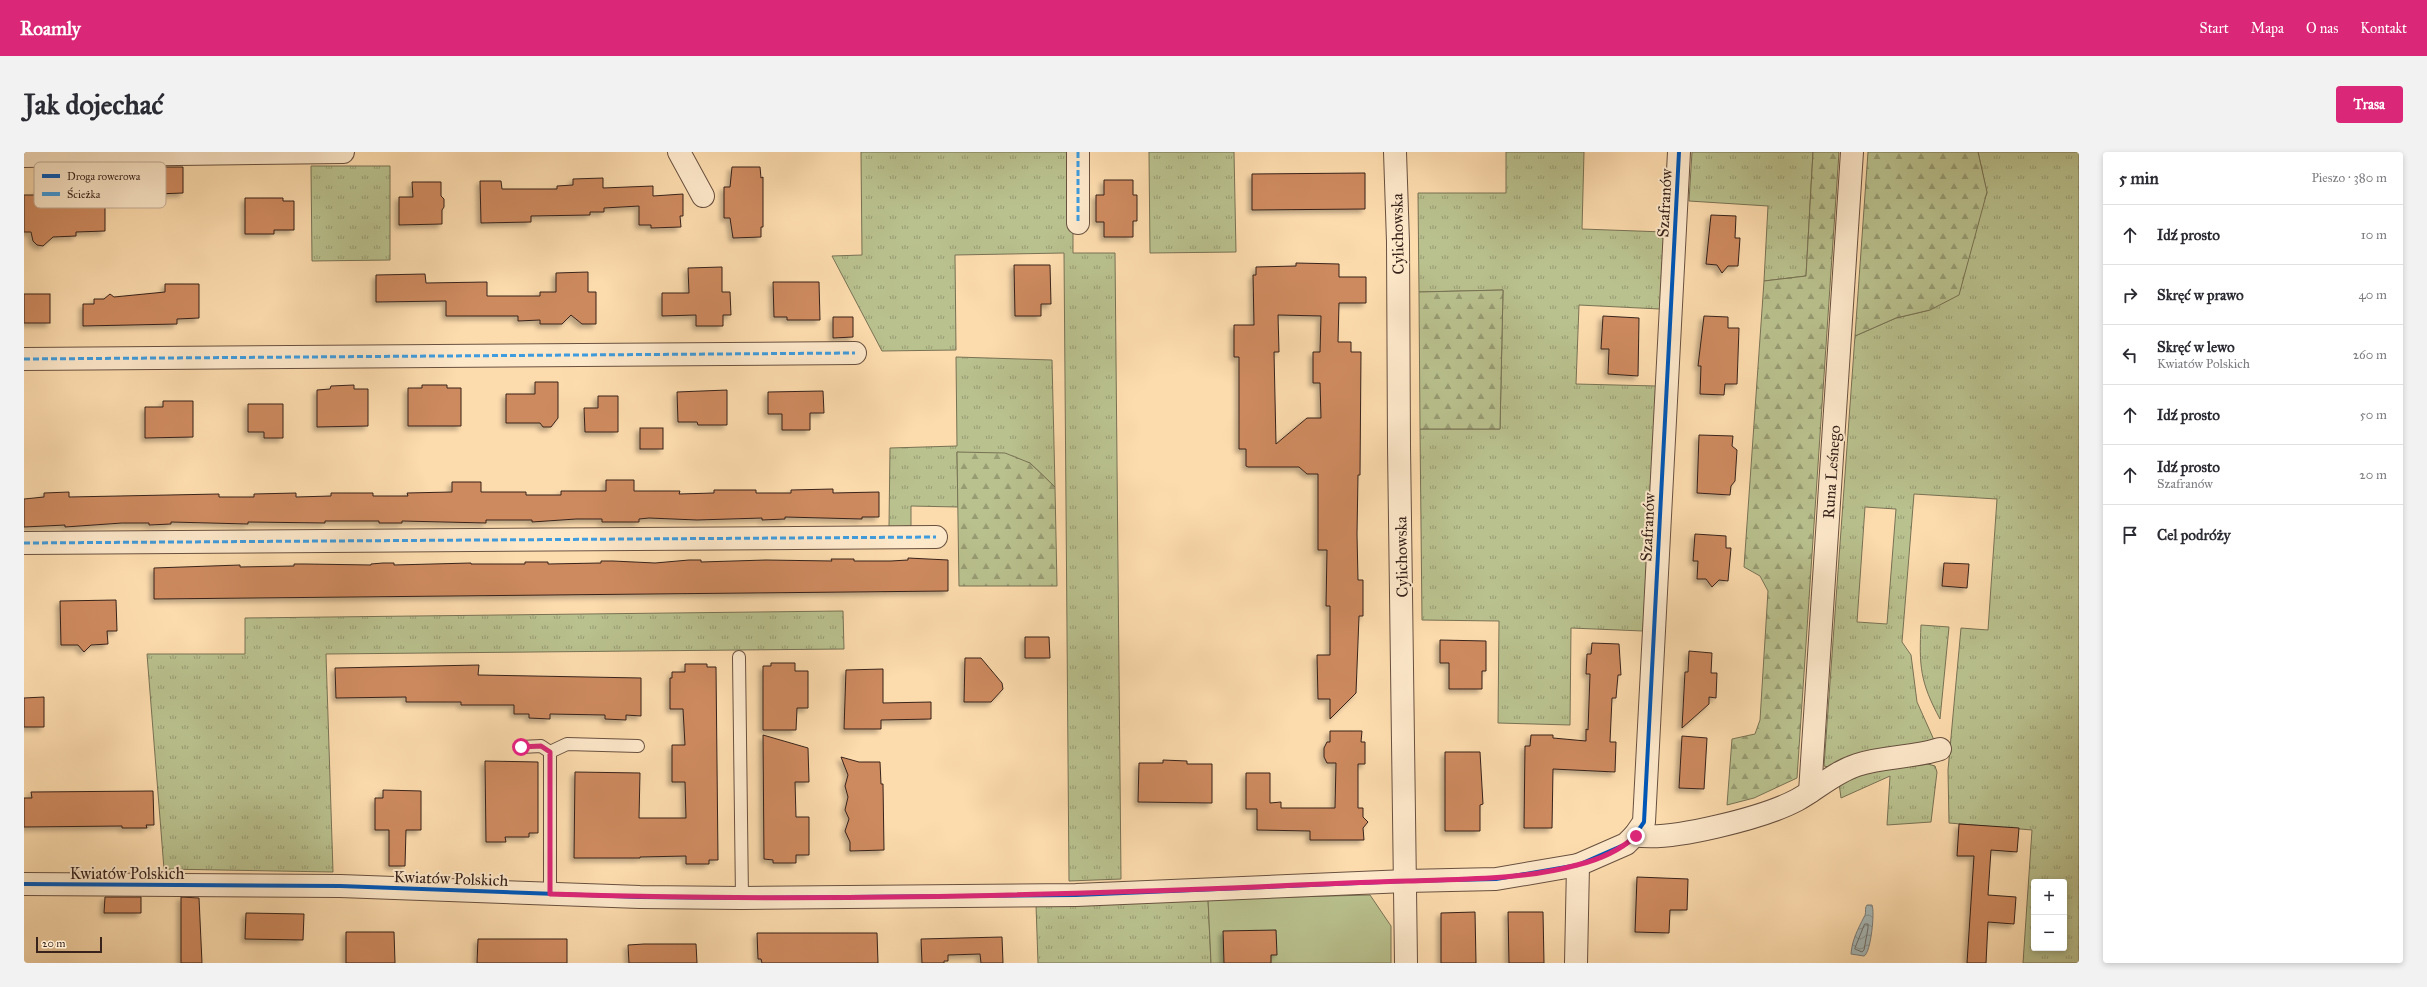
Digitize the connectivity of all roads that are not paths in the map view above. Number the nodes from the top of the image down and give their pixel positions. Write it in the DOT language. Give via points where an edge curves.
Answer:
graph roads {
  1 [pos="344,152"];
  2 [pos="679,152"];
  3 [pos="1078,152"];
  4 [pos="1395,152"];
  5 [pos="1679,152"];
  6 [pos="1852,152"];
  7 [pos="24,156"];
  8 [pos="703,196"];
  9 [pos="1078,223"];
  10 [pos="855,353"];
  11 [pos="24,359"];
  12 [pos="936,537"];
  13 [pos="24,543"];
  14 [pos="740,658"];
  15 [pos="638,746"];
  16 [pos="521,747"];
  17 [pos="1940,749"];
  18 [pos="550,752"];
  19 [pos="1810,792"];
  20 [pos="1636,836"];
  21 [pos="1578,865"];
  22 [pos="1406,881"];
  23 [pos="24,884"];
  24 [pos="550,894"];
  25 [pos="742,898"];
  26 [pos="1406,963"];
  27 [pos="1576,963"];
  1 -- 7 [label="street"];
  2 -- 8 [label="street"];
  3 -- 9 [label="street"];
  4 -- 22 [label="street, Cylichowska"];
  5 -- 20 [label="street, Szafranów" via="1644,822"];
  6 -- 19 [label="street, Runa Leśnego"];
  10 -- 11 [label="street"];
  12 -- 13 [label="street"];
  14 -- 25 [label="lane"];
  15 -- 18 [label="lane" via="567,744"];
  16 -- 18 [label="lane" via="541,746"];
  17 -- 19 [label="street" via="1920,755 1857,765"];
  18 -- 24 [label="lane"];
  19 -- 20 [label="street" via="1765,813 1737,822 1657,837"];
  20 -- 21 [label="street" via="1609,853"];
  21 -- 22 [label="street, Kwiatów Polskich" via="1496,879"];
  21 -- 27 [label="street"];
  22 -- 25 [label="street, Kwiatów Polskich" via="1076,895"];
  22 -- 26 [label="street, Cylichowska"];
  23 -- 24 [label="street, Kwiatów Polskich" via="340,886"];
  24 -- 25 [label="street, Kwiatów Polskich"];
}
